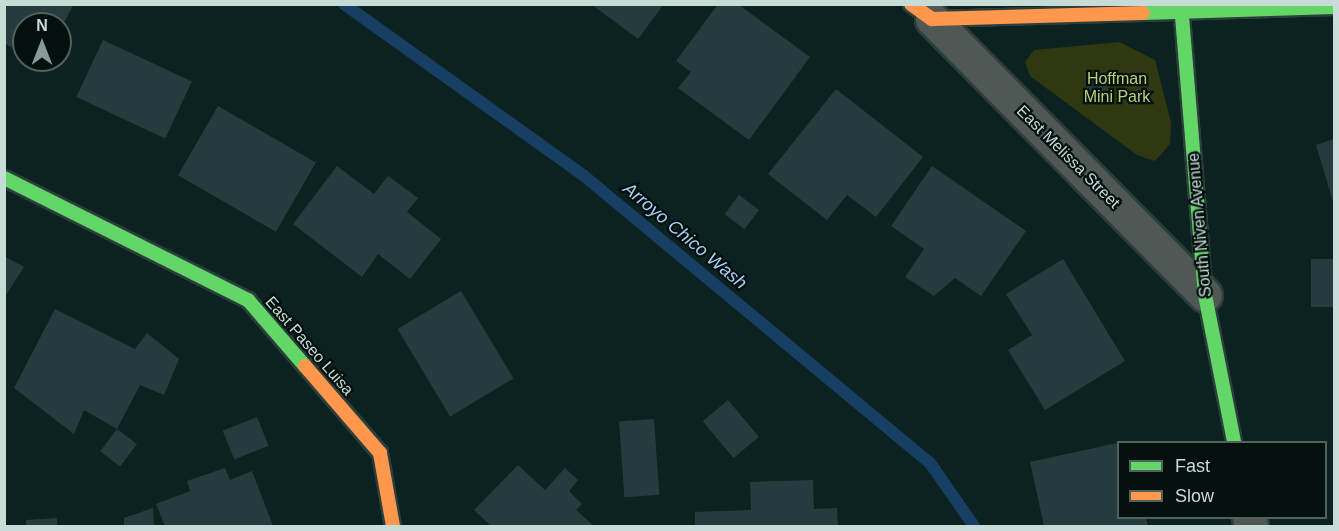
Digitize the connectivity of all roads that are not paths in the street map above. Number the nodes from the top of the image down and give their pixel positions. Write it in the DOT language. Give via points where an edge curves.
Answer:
graph roads {
  1 [pos="1335,7"];
  2 [pos="1181,8"];
  3 [pos="921,12"];
  4 [pos="4,178"];
  5 [pos="1204,295"];
  6 [pos="1234,441"];
  7 [pos="393,526"];
  1 -- 2 [label="street, East Melissa Street"];
  2 -- 3 [label="street, East Melissa Street"];
  2 -- 5 [label="street, South Niven Avenue"];
  3 -- 5 [label="street, East Melissa Street"];
  4 -- 7 [label="street, East Paseo Luisa" via="248,300 380,453"];
  5 -- 6 [label="street, South Niven Avenue"];
}
